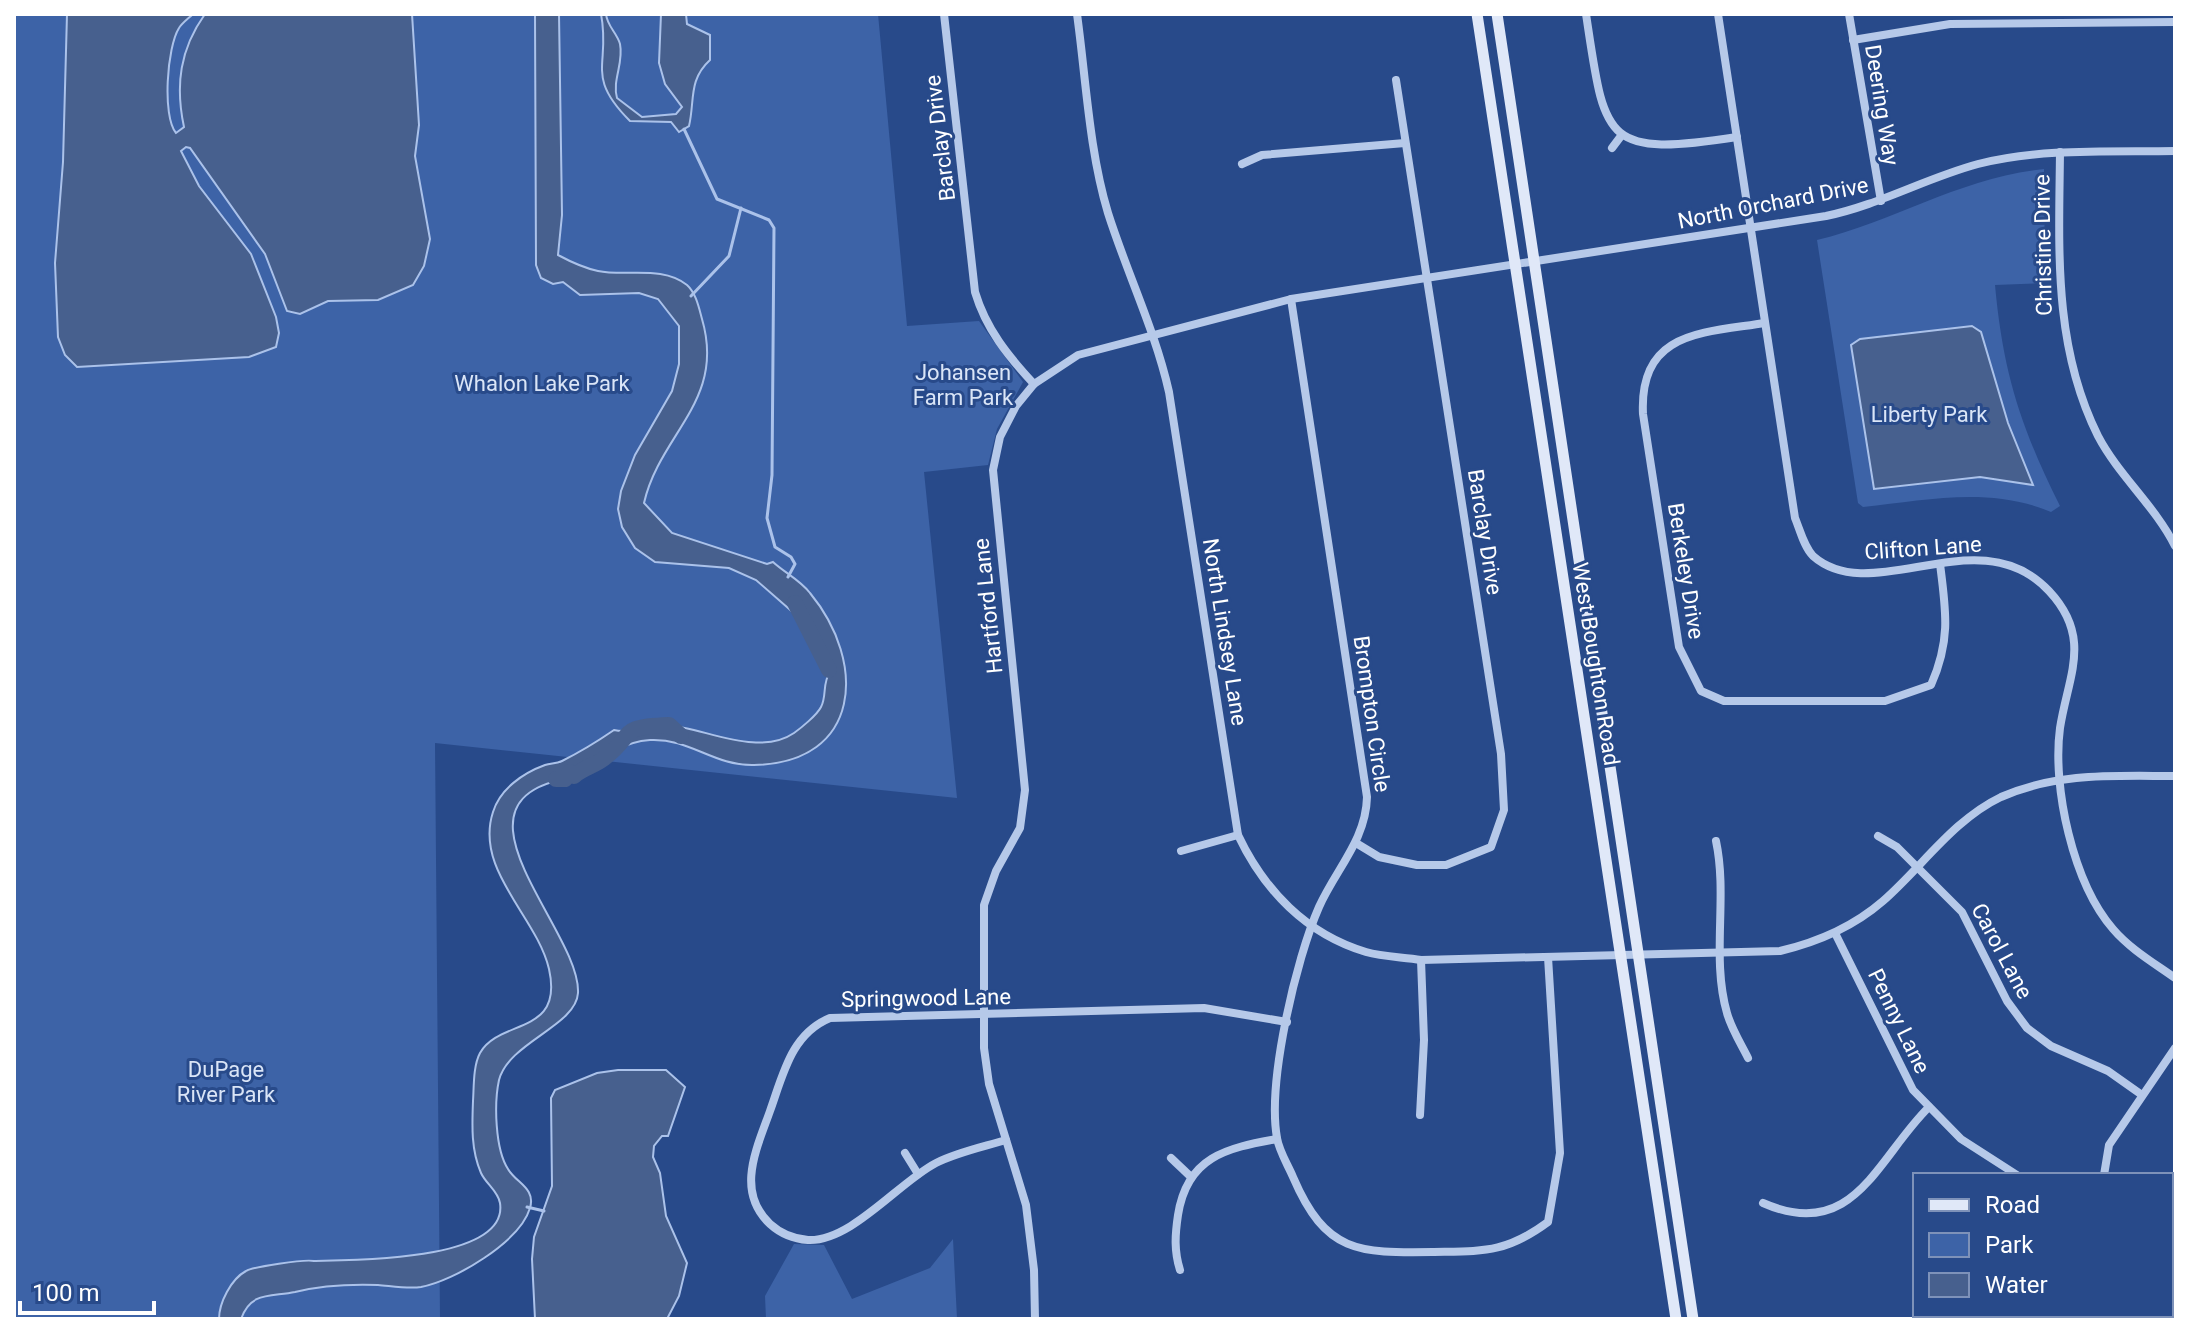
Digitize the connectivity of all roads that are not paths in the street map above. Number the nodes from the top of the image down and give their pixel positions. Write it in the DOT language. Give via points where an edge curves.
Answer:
graph roads {
  1 [pos="944,14"];
  2 [pos="1077,14"];
  3 [pos="1477,14"];
  4 [pos="1497,14"];
  5 [pos="1586,14"];
  6 [pos="1718,14"];
  7 [pos="1849,14"];
  8 [pos="2175,22"];
  9 [pos="1853,40"];
  10 [pos="1396,80"];
  11 [pos="1621,136"];
  12 [pos="1737,137"];
  13 [pos="1405,143"];
  14 [pos="1612,148"];
  15 [pos="2175,151"];
  16 [pos="2060,152"];
  17 [pos="1242,164"];
  18 [pos="1881,201"];
  19 [pos="1750,229"];
  20 [pos="1533,263"];
  21 [pos="1516,265"];
  22 [pos="1428,278"];
  23 [pos="1291,299"];
  24 [pos="1765,323"];
  25 [pos="1154,337"];
  26 [pos="1034,384"];
  27 [pos="2175,546"];
  28 [pos="1940,564"];
  29 [pos="2175,776"];
  30 [pos="2061,779"];
  31 [pos="1238,835"];
  32 [pos="1878,836"];
  33 [pos="1716,841"];
  34 [pos="1356,843"];
  35 [pos="1181,851"];
  36 [pos="1918,866"];
  37 [pos="1312,926"];
  38 [pos="1835,933"];
  39 [pos="1721,954"];
  40 [pos="1637,955"];
  41 [pos="1548,957"];
  42 [pos="1620,957"];
  43 [pos="1421,960"];
  44 [pos="2175,978"];
  45 [pos="984,1014"];
  46 [pos="1287,1022"];
  47 [pos="2175,1048"];
  48 [pos="1748,1058"];
  49 [pos="2142,1095"];
  50 [pos="1929,1107"];
  51 [pos="1420,1115"];
  52 [pos="1277,1139"];
  53 [pos="1006,1140"];
  54 [pos="905,1153"];
  55 [pos="1171,1158"];
  56 [pos="2012,1173"];
  57 [pos="2104,1173"];
  58 [pos="918,1174"];
  59 [pos="1190,1176"];
  60 [pos="1763,1203"];
  61 [pos="1180,1270"];
  62 [pos="1035,1319"];
  63 [pos="1676,1319"];
  64 [pos="1693,1319"];
  1 -- 26 [label="street, Barclay Drive" via="975,292 998,342"];
  2 -- 25 [label="street, North Lindsey Lane" via="1099,175"];
  3 -- 21 [label="main road, West Boughton Road"];
  4 -- 20 [label="main road, West Boughton Road"];
  5 -- 11 [label="street" via="1598,93"];
  6 -- 12 [label="street, Clifton Lane"];
  7 -- 9 [label="street, Deering Way"];
  8 -- 9 [label="street" via="1950,24"];
  9 -- 18 [label="street, Deering Way"];
  10 -- 13 [label="street, Barclay Drive"];
  11 -- 12 [label="street" via="1639,144 1678,146"];
  11 -- 14 [label="street"];
  12 -- 19 [label="street, Clifton Lane"];
  13 -- 17 [label="street" via="1262,155"];
  13 -- 22 [label="street, Barclay Drive"];
  15 -- 16 [label="street, North Orchard Drive"];
  16 -- 18 [label="street, North Orchard Drive" via="1980,164"];
  16 -- 27 [label="street, Christine Drive" via="2060,294 2071,364 2098,436"];
  18 -- 19 [label="street, North Orchard Drive"];
  19 -- 20 [label="street, North Orchard Drive"];
  19 -- 24 [label="street, Clifton Lane"];
  20 -- 21 [label="street, North Orchard Drive"];
  20 -- 40 [label="main road, West Boughton Road"];
  21 -- 22 [label="street, Hartford Lane"];
  21 -- 42 [label="main road, West Boughton Road"];
  22 -- 23 [label="street, Hartford Lane"];
  22 -- 34 [label="street, Barclay Drive" via="1501,754 1504,810 1491,847 1446,865 1403,864"];
  23 -- 25 [label="street, Hartford Lane"];
  23 -- 34 [label="street, Brompton Circle" via="1365,779 1367,814"];
  24 -- 28 [label="street, Clifton Lane" via="1795,518 1814,556 1838,568 1867,573"];
  24 -- 28 [label="street, Berkeley Drive" via="1670,344 1654,357 1643,389 1679,647 1701,691 1724,701 1885,701 1931,685 1948,627"];
  25 -- 26 [label="street, Hartford Lane" via="1078,355"];
  25 -- 31 [label="street, North Lindsey Lane" via="1172,410"];
  26 -- 45 [label="street, Hartford Lane" via="1007,419 993,470 1025,790 1020,828 984,905"];
  28 -- 30 [label="street, Clifton Lane" via="1976,559 2007,564 2036,580 2064,612 2076,661 2060,729"];
  29 -- 30 [label="street"];
  30 -- 36 [label="street" via="2001,797 1981,809"];
  30 -- 44 [label="street, Clifton Lane" via="2075,855 2107,921 2121,938"];
  31 -- 35 [label="street"];
  31 -- 37 [label="street, North Lindsey Lane" via="1255,871 1276,897"];
  32 -- 36 [label="street, Carol Lane"];
  33 -- 39 [label="street"];
  34 -- 37 [label="street, Brompton Circle"];
  36 -- 38 [label="street" via="1884,900"];
  36 -- 49 [label="street, Carol Lane" via="1962,912 2007,1001 2027,1028"];
  37 -- 43 [label="street, North Lindsey Lane" via="1366,952"];
  37 -- 46 [label="street, Brompton Circle"];
  38 -- 39 [label="street" via="1780,951"];
  38 -- 50 [label="street, Penny Lane" via="1904,1076"];
  39 -- 40 [label="street"];
  39 -- 48 [label="street" via="1727,1013"];
  40 -- 42 [label="street, North Lindsey Lane"];
  40 -- 64 [label="main road, West Boughton Road"];
  41 -- 42 [label="street, North Lindsey Lane"];
  41 -- 43 [label="street, North Lindsey Lane"];
  41 -- 52 [label="street, Brompton Circle" via="1560,1153 1548,1222 1520,1243 1485,1251 1356,1248 1335,1238 1317,1220"];
  42 -- 63 [label="main road, West Boughton Road"];
  43 -- 51 [label="street"];
  45 -- 46 [label="street, Springwood Lane" via="1204,1008"];
  45 -- 53 [label="street, Hartford Lane" via="985,1067"];
  45 -- 58 [label="street, Springwood Lane" via="843,1016 809,1029 784,1072 752,1161 750,1186 758,1210 774,1228 793,1238 815,1240 845,1229"];
  46 -- 52 [label="street, Brompton Circle"];
  47 -- 49 [label="street"];
  49 -- 57 [label="street" via="2109,1145"];
  50 -- 56 [label="street, Penny Lane" via="1961,1139"];
  50 -- 60 [label="street" via="1906,1129 1870,1182 1844,1204 1811,1213"];
  52 -- 59 [label="street" via="1229,1149"];
  53 -- 58 [label="street, Springwood Lane" via="954,1155"];
  53 -- 62 [label="street, Hartford Lane" via="1026,1205"];
  54 -- 58 [label="street"];
  55 -- 59 [label="street"];
  59 -- 61 [label="street" via="1177,1223"];
}
